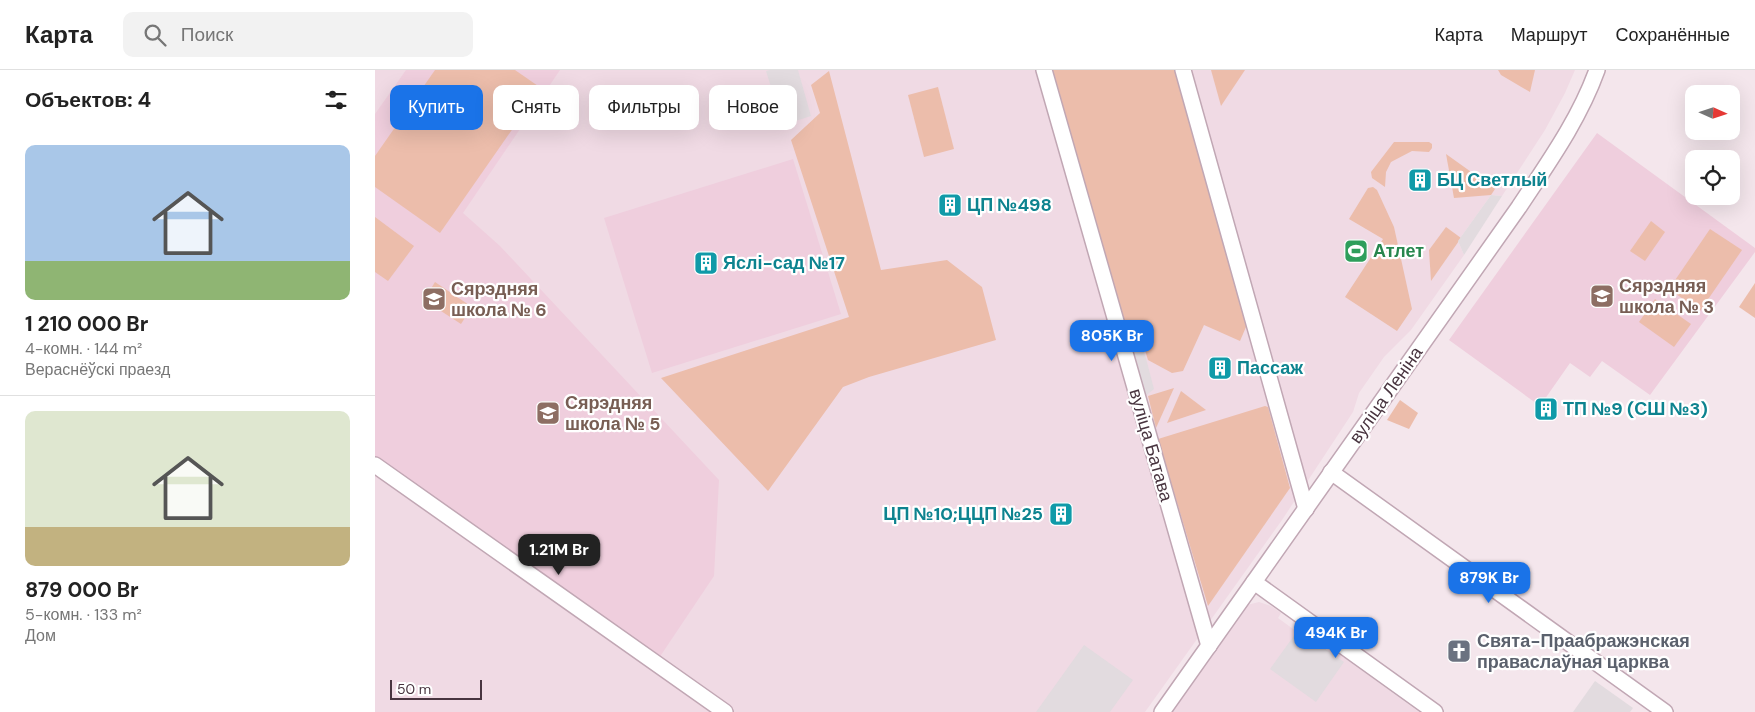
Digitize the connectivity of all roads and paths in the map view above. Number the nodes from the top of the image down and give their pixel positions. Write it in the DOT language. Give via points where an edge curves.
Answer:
graph roads {
  1 [pos="1044,70"];
  2 [pos="1183,70"];
  3 [pos="1597,70"];
  4 [pos="375,465"];
  5 [pos="1331,472"];
  6 [pos="1306,509"];
  7 [pos="1254,582"];
  8 [pos="1209,646"];
  9 [pos="725,712"];
  10 [pos="1162,712"];
  11 [pos="1435,712"];
  12 [pos="1665,712"];
  1 -- 8 [label="street, вуліца Батава"];
  2 -- 6 [label="street"];
  3 -- 5 [label="street, вуліца Леніна" via="1567,133 1530,190"];
  4 -- 9 [label="street"];
  5 -- 6 [label="street, вуліца Леніна"];
  5 -- 12 [label="street"];
  6 -- 7 [label="street, вуліца Леніна"];
  7 -- 8 [label="street, вуліца Леніна"];
  7 -- 11 [label="street"];
  8 -- 10 [label="street, вуліца Леніна"];
}
